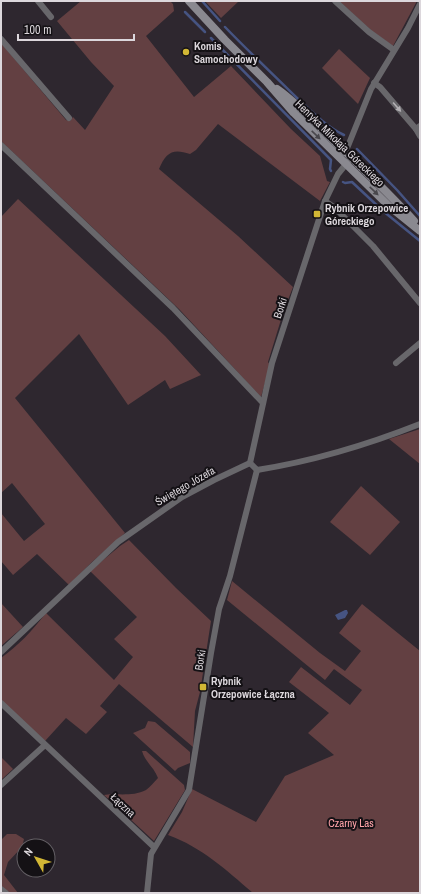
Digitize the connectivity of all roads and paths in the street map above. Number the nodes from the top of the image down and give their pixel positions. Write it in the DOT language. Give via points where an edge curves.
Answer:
graph roads {
  1 [pos="38,1"];
  2 [pos="189,1"];
  3 [pos="335,1"];
  4 [pos="420,4"];
  5 [pos="51,17"];
  6 [pos="1,39"];
  7 [pos="394,50"];
  8 [pos="374,83"];
  9 [pos="69,118"];
  10 [pos="418,127"];
  11 [pos="420,136"];
  12 [pos="1,145"];
  13 [pos="342,154"];
  14 [pos="348,161"];
  15 [pos="325,202"];
  16 [pos="420,230"];
  17 [pos="420,303"];
  18 [pos="420,343"];
  19 [pos="396,363"];
  20 [pos="263,403"];
  21 [pos="420,424"];
  22 [pos="250,464"];
  23 [pos="257,470"];
  24 [pos="1,652"];
  25 [pos="1,703"];
  26 [pos="45,745"];
  27 [pos="1,785"];
  28 [pos="154,847"];
  29 [pos="1,889"];
  30 [pos="6,893"];
  31 [pos="147,893"];
  1 -- 5 [label="street"];
  2 -- 13 [label="main road, Henryka Mikołaja Góreckiego" via="225,40 267,82 300,109"];
  3 -- 7 [label="street" via="369,32"];
  4 -- 7 [label="street"];
  6 -- 9 [label="street"];
  7 -- 8 [label="street"];
  8 -- 10 [label="street, one-way"];
  8 -- 13 [label="street" via="349,145"];
  10 -- 11 [label="street"];
  12 -- 20 [label="street" via="173,308"];
  13 -- 14 [label="main road, Henryka Mikołaja Góreckiego"];
  14 -- 15 [label="street, Borki" via="338,174"];
  14 -- 16 [label="main road, Henryka Mikołaja Góreckiego" via="395,200"];
  15 -- 17 [label="street" via="335,208 373,246"];
  15 -- 20 [label="street, Borki" via="272,363"];
  18 -- 19 [label="street"];
  20 -- 22 [label="street, Borki"];
  21 -- 23 [label="street" via="331,455"];
  22 -- 23 [label="street"];
  22 -- 24 [label="street, Świętego Józefa" via="182,497 118,542"];
  23 -- 28 [label="street, Borki" via="219,609 189,790"];
  25 -- 26 [label="street, Łączna"];
  26 -- 27 [label="street"];
  26 -- 28 [label="street, Łączna"];
  28 -- 31 [label="street" via="149,862"];
  29 -- 30 [label="street"];
}
